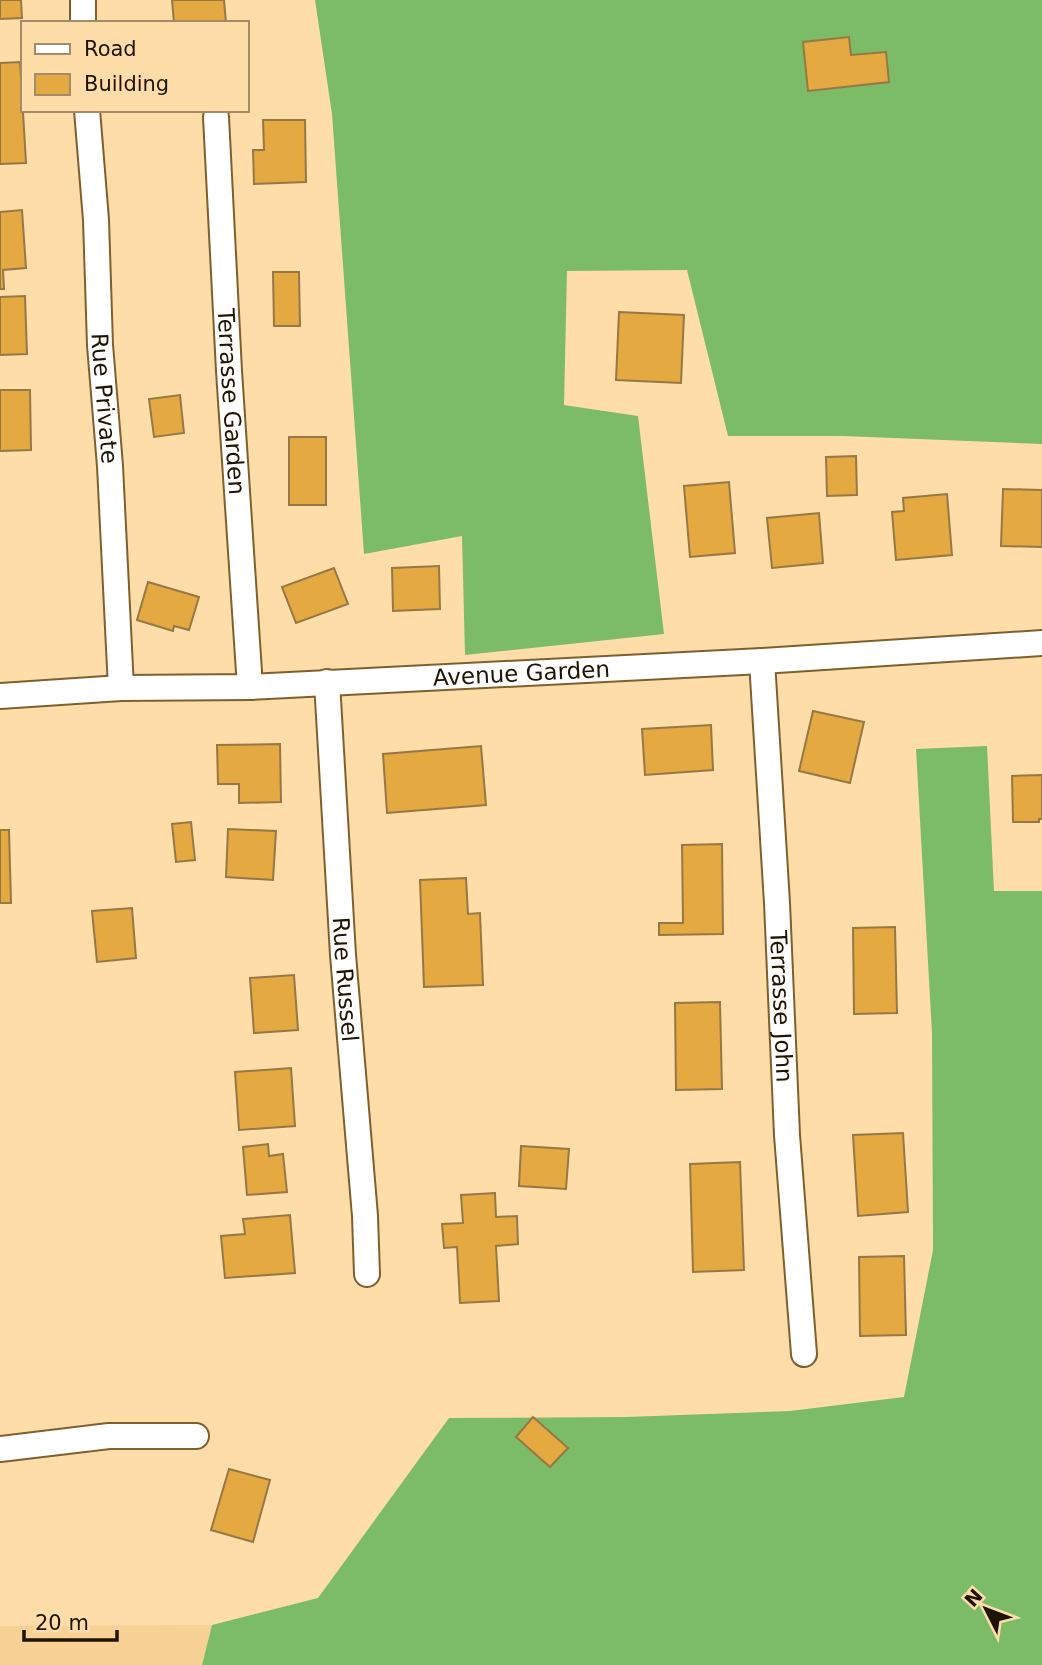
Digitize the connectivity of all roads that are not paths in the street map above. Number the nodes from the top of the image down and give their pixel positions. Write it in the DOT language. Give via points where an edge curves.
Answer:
graph roads {
  1 [pos="83,0"];
  2 [pos="83,21"];
  3 [pos="87,112"];
  4 [pos="216,117"];
  5 [pos="1042,643"];
  6 [pos="762,661"];
  7 [pos="327,682"];
  8 [pos="250,687"];
  9 [pos="121,688"];
  10 [pos="0,696"];
  11 [pos="366,1274"];
  12 [pos="804,1354"];
  13 [pos="196,1436"];
  14 [pos="0,1449"];
  1 -- 2 [label="street"];
  3 -- 9 [label="street, Rue Private"];
  4 -- 8 [label="street, Terrasse Garden"];
  5 -- 6 [label="street, Avenue Garden"];
  6 -- 7 [label="street, Avenue Garden"];
  6 -- 12 [label="street, Terrasse John" via="787,1135"];
  7 -- 8 [label="street, Avenue Garden"];
  7 -- 11 [label="street, Rue Russel"];
  8 -- 9 [label="street, Avenue Garden"];
  9 -- 10 [label="street, Avenue Garden"];
  13 -- 14 [label="street" via="109,1436"];
}
